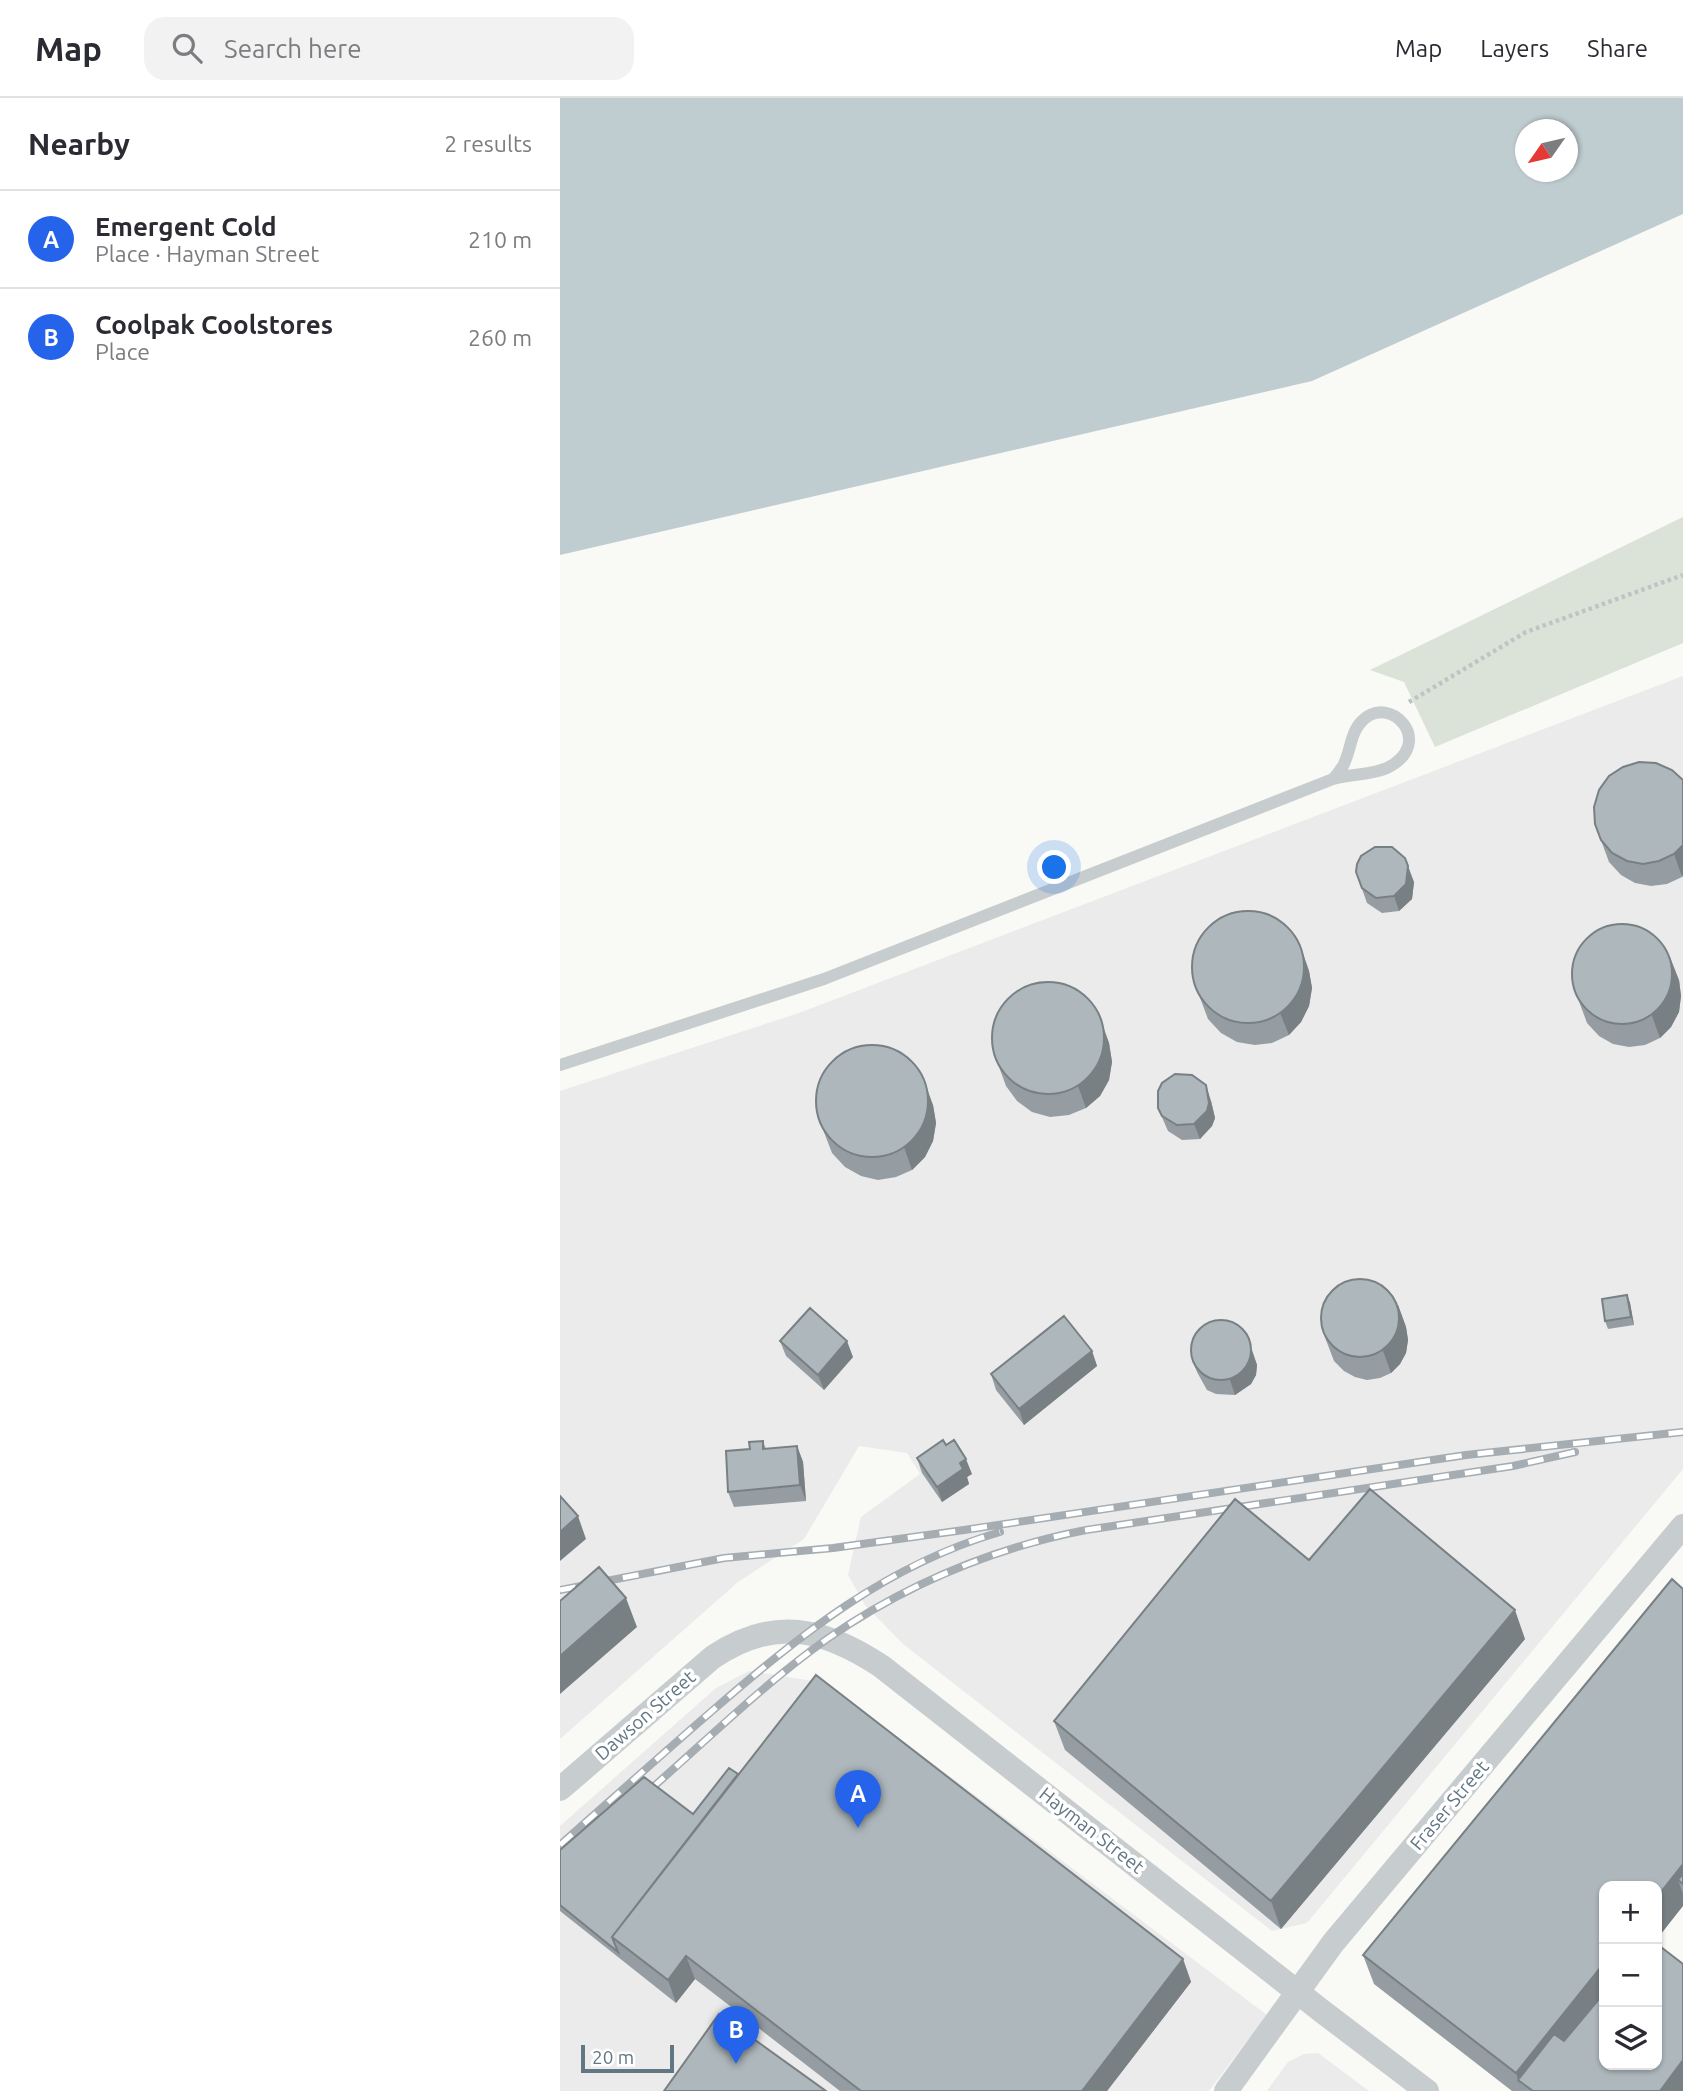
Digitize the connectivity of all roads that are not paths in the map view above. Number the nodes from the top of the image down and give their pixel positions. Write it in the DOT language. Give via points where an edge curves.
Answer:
graph roads {
  1 [pos="1334,779"];
  2 [pos="560,1065"];
  3 [pos="1683,1526"];
  4 [pos="733,1644"];
  5 [pos="560,1789"];
  6 [pos="1297,1991"];
  7 [pos="1226,2091"];
  8 [pos="1427,2091"];
  1 -- 1 [label="lane" via="1383,769 1404,754 1410,743 1402,720 1390,713 1363,719"];
  1 -- 2 [label="lane" via="824,979"];
  3 -- 6 [label="street, Fraser Street"];
  4 -- 5 [label="street, Dawson Street"];
  4 -- 6 [label="street, Hayman Street" via="784,1630 828,1639 861,1653"];
  6 -- 7 [label="street, Fraser Street"];
  6 -- 8 [label="street, Hayman Street"];
}
